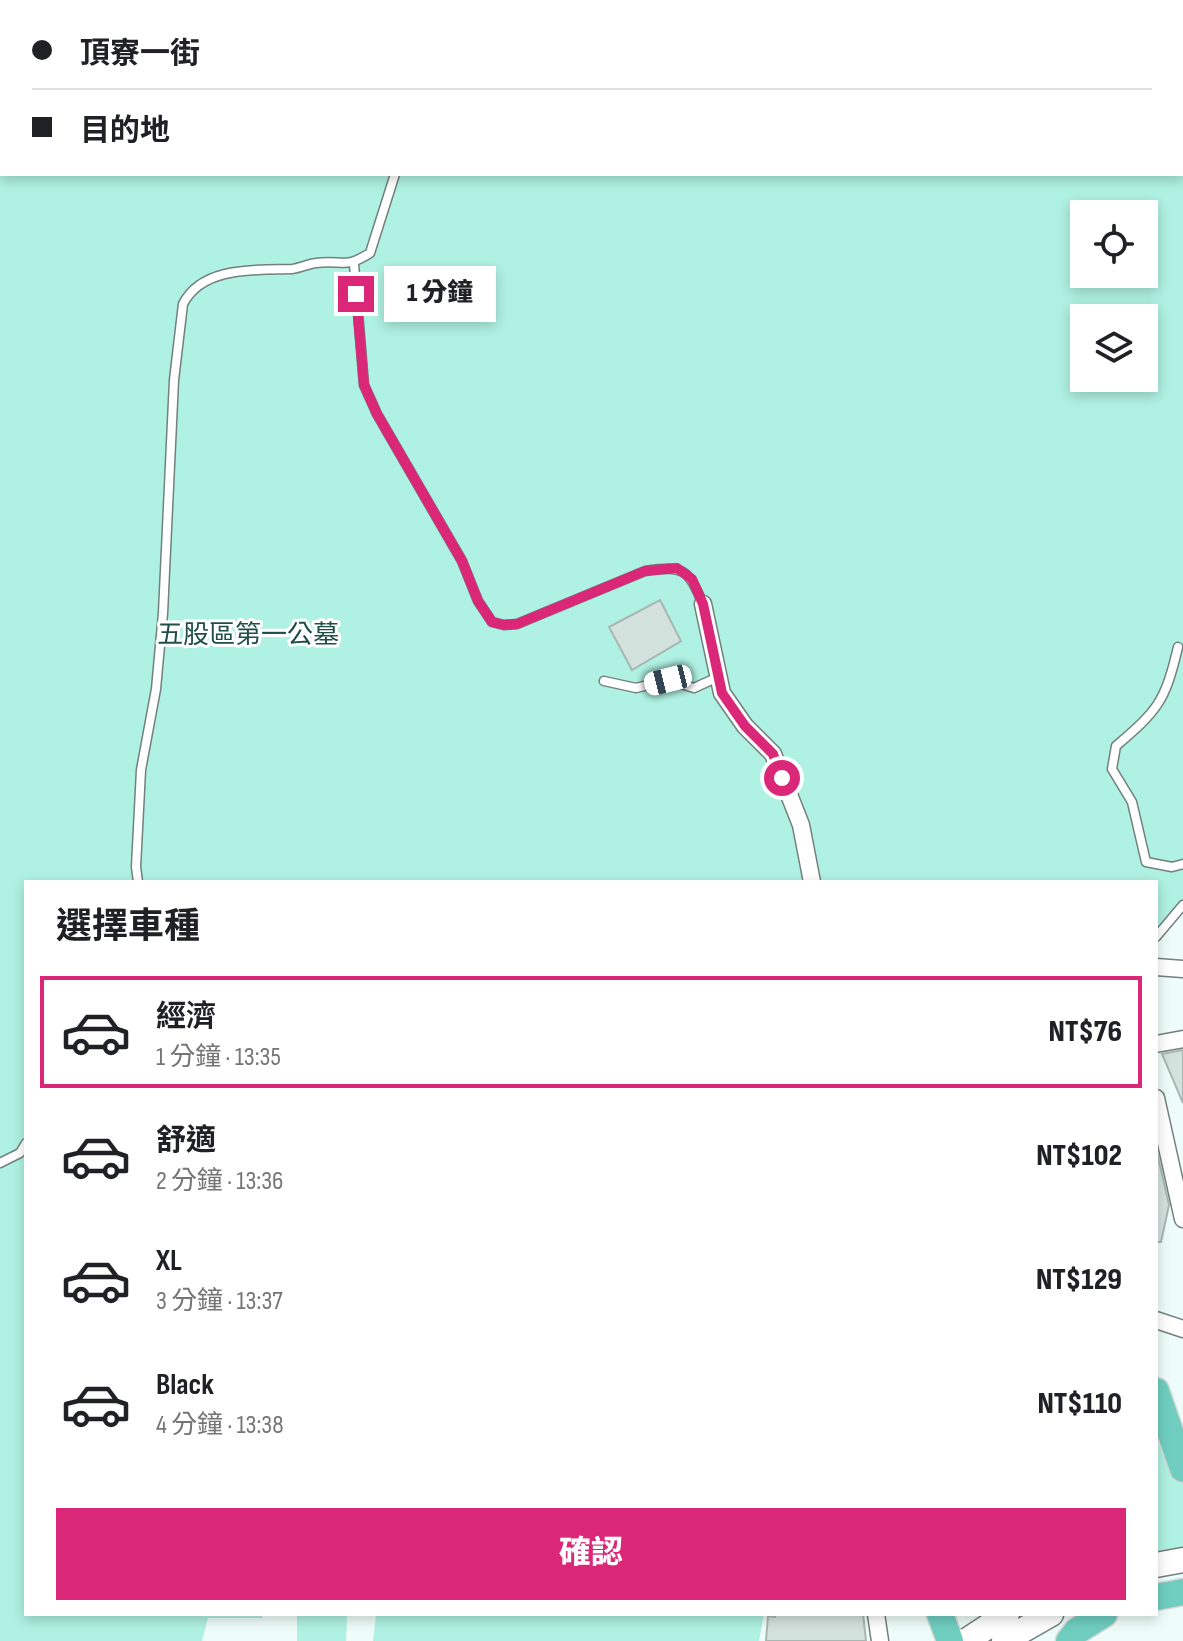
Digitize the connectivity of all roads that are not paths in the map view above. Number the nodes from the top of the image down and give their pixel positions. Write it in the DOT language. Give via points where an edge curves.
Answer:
graph roads {
  1 [pos="394,176"];
  2 [pos="354,264"];
  3 [pos="703,604"];
  4 [pos="1178,647"];
  5 [pos="718,677"];
  6 [pos="604,681"];
  7 [pos="1183,864"];
  8 [pos="138,880"];
  9 [pos="812,880"];
  10 [pos="1183,905"];
  11 [pos="1158,935"];
  12 [pos="1158,967"];
  13 [pos="1183,969"];
  14 [pos="1183,1039"];
  15 [pos="1158,1044"];
  16 [pos="1159,1124"];
  17 [pos="1176,1153"];
  18 [pos="23,1154"];
  19 [pos="0,1163"];
  20 [pos="1183,1219"];
  21 [pos="1158,1321"];
  22 [pos="1183,1329"];
  23 [pos="1158,1395"];
  24 [pos="1176,1428"];
  25 [pos="1183,1469"];
  26 [pos="1183,1560"];
  27 [pos="1158,1565"];
  28 [pos="1183,1575"];
  29 [pos="1158,1580"];
  30 [pos="1183,1592"];
  31 [pos="1158,1597"];
  32 [pos="876,1616"];
  33 [pos="999,1616"];
  34 [pos="1048,1616"];
  35 [pos="1101,1616"];
  36 [pos="953,1627"];
  37 [pos="1073,1636"];
  38 [pos="880,1641"];
  39 [pos="1004,1641"];
  1 -- 2 [label="lane" via="370,253"];
  2 -- 3 [label="lane" via="364,385 492,622 517,624 645,571 667,568 677,568 692,579"];
  2 -- 8 [label="lane" via="264,268 209,278 183,304 174,380 163,613 141,770"];
  3 -- 5 [label="street"];
  4 -- 7 [label="lane" via="1169,685 1151,716 1116,746 1112,769 1132,802 1146,862"];
  5 -- 6 [label="lane" via="694,688 668,680 636,688"];
  5 -- 9 [label="street" via="727,702 773,754 801,825"];
  10 -- 11 [label="lane"];
  12 -- 13 [label="street"];
  14 -- 15 [label="street"];
  16 -- 17 [label="street"];
  17 -- 20 [label="street"];
  18 -- 19 [label="lane"];
  21 -- 22 [label="street"];
  23 -- 24 [label="main road"];
  24 -- 25 [label="main road"];
  26 -- 27 [label="main road"];
  28 -- 29 [label="main road"];
  30 -- 31 [label="main road"];
  32 -- 38 [label="street"];
  33 -- 36 [label="main road"];
  34 -- 39 [label="main road"];
  35 -- 37 [label="main road"];
}
